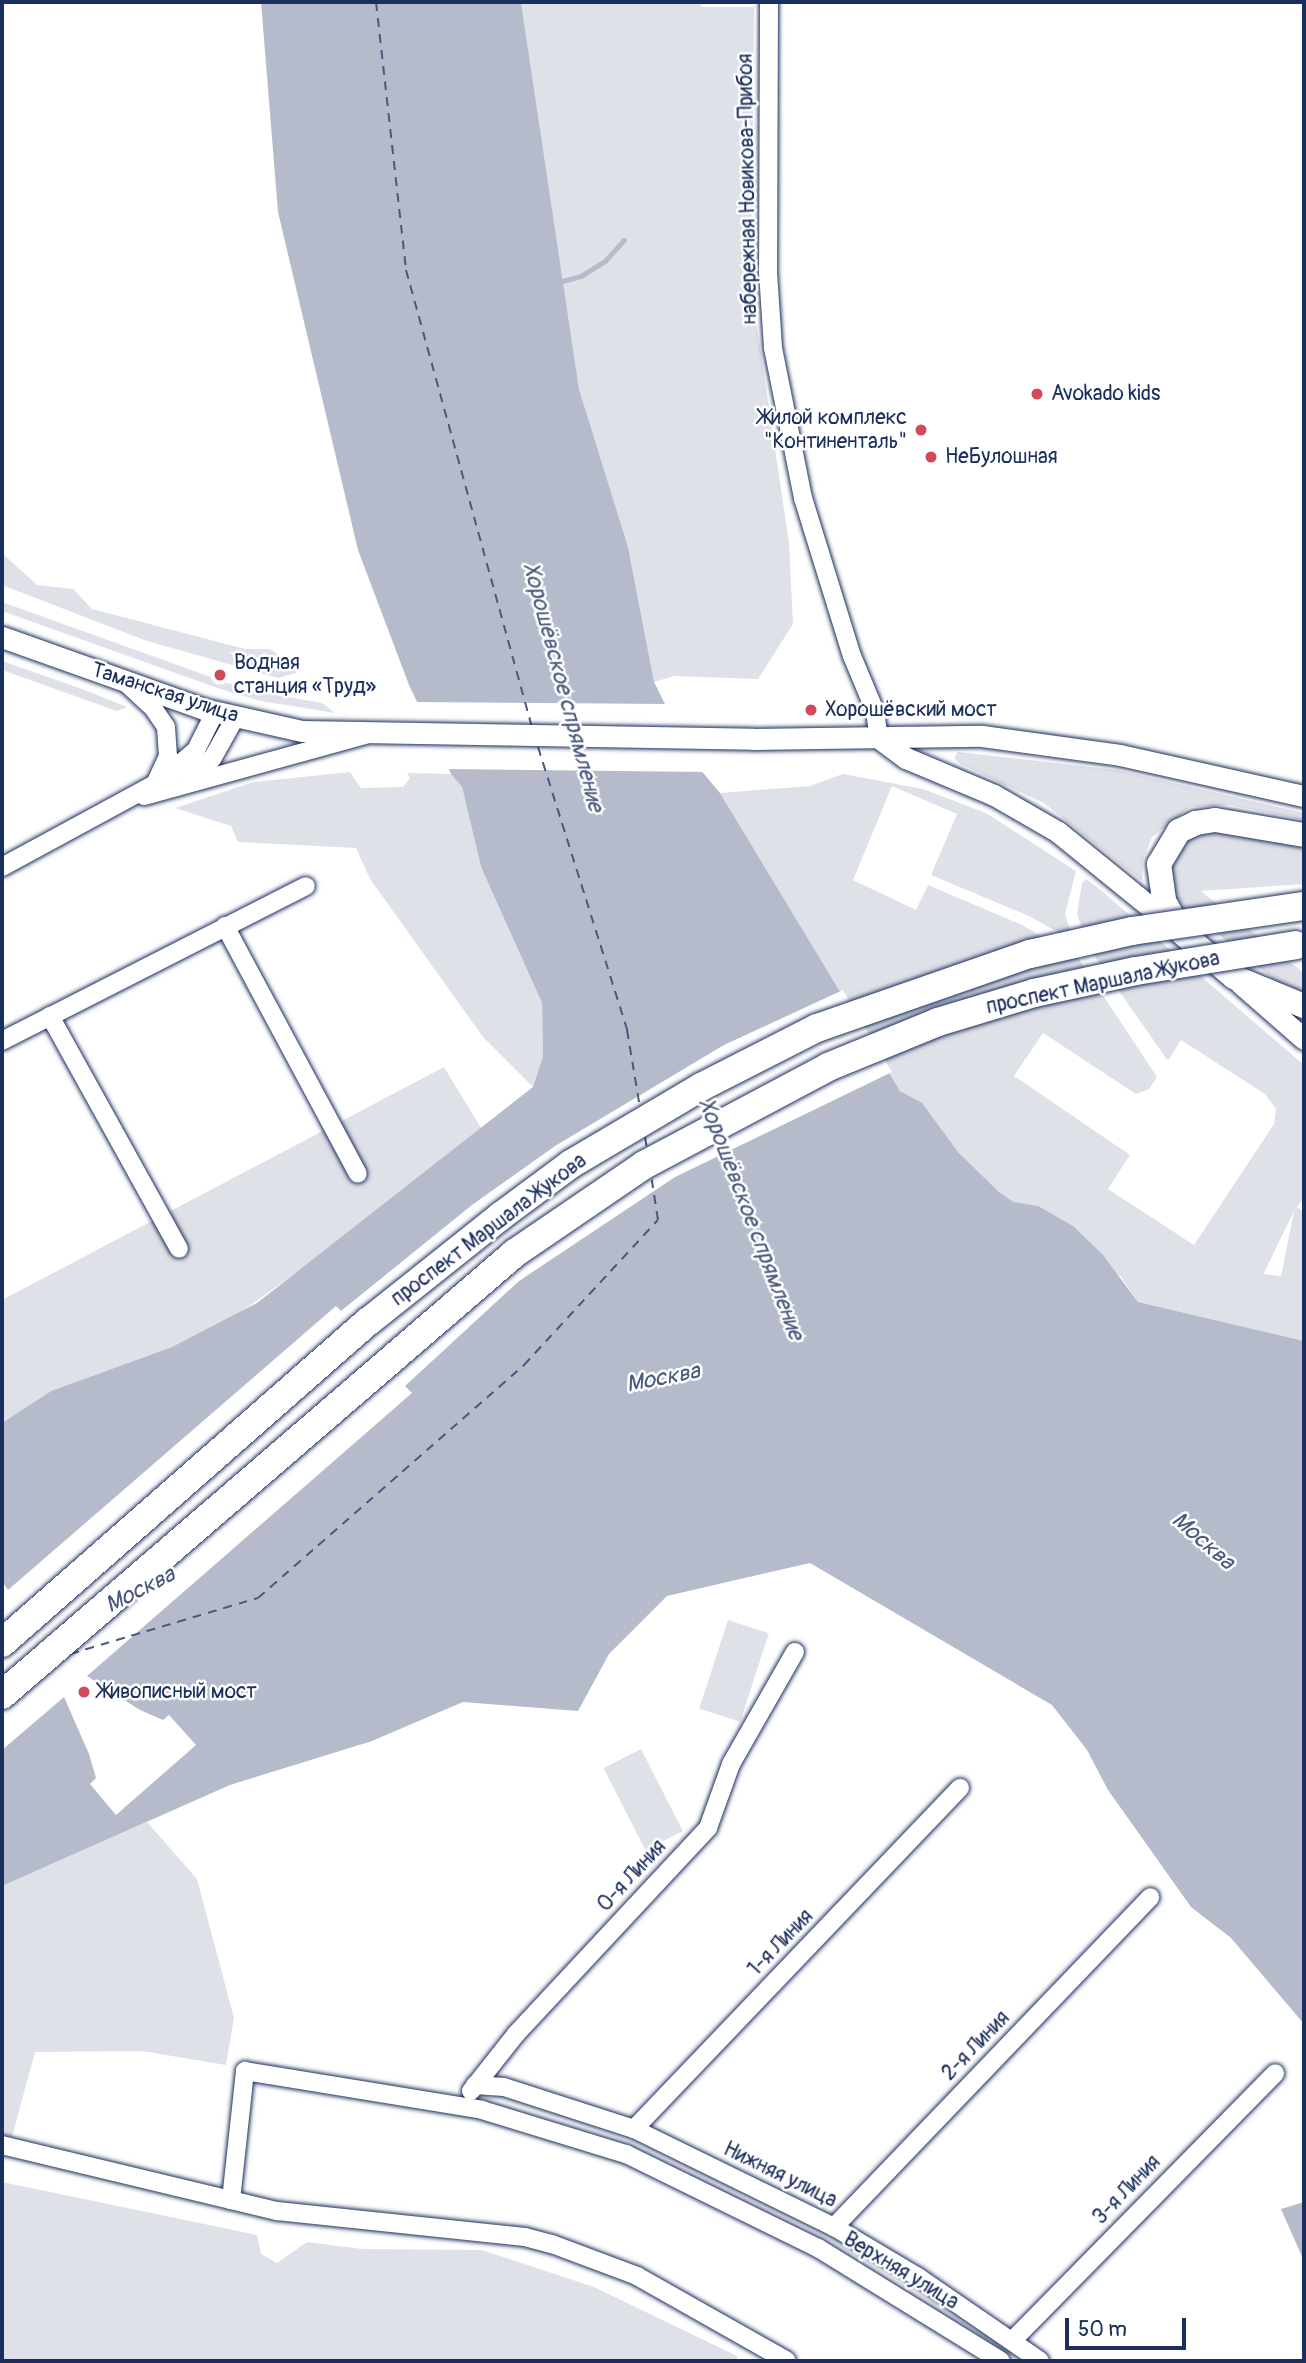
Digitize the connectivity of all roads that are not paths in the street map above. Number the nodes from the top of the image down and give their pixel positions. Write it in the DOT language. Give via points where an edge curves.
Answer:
graph roads {
  1 [pos="769,2"];
  2 [pos="2,637"];
  3 [pos="119,679"];
  4 [pos="225,715"];
  5 [pos="371,735"];
  6 [pos="879,738"];
  7 [pos="158,787"];
  8 [pos="1304,796"];
  9 [pos="1304,835"];
  10 [pos="2,867"];
  11 [pos="306,886"];
  12 [pos="1304,906"];
  13 [pos="225,926"];
  14 [pos="1181,932"];
  15 [pos="1296,945"];
  16 [pos="1234,977"];
  17 [pos="1304,1006"];
  18 [pos="50,1016"];
  19 [pos="1304,1040"];
  20 [pos="2,1041"];
  21 [pos="358,1174"];
  22 [pos="179,1249"];
  23 [pos="2,1643"];
  24 [pos="795,1652"];
  25 [pos="2,1695"];
  26 [pos="960,1788"];
  27 [pos="1150,1897"];
  28 [pos="1275,2073"];
  29 [pos="475,2085"];
  30 [pos="462,2106"];
  31 [pos="634,2129"];
  32 [pos="2,2145"];
  33 [pos="231,2200"];
  34 [pos="834,2227"];
  35 [pos="1013,2340"];
  36 [pos="787,2361"];
  37 [pos="1001,2361"];
  38 [pos="1040,2361"];
  1 -- 6 [label="street, набережная Новикова-Прибоя" via="768,272 773,348 803,498 852,656 875,711"];
  2 -- 3 [label="street, Таманская улица"];
  3 -- 4 [label="street, Таманская улица"];
  3 -- 7 [label="street" via="141,694 166,727 168,756"];
  4 -- 5 [label="street, Таманская улица" via="280,728"];
  4 -- 7 [label="street"];
  5 -- 6 [label="street, Таманская улица"];
  5 -- 7 [label="street"];
  6 -- 8 [label="street" via="982,736 1034,741"];
  6 -- 14 [label="street" via="905,758 994,795 1058,832"];
  7 -- 10 [label="street"];
  9 -- 14 [label="main road" via="1215,820 1179,831 1159,864 1159,881"];
  11 -- 13 [label="street"];
  12 -- 23 [label="main road, проспект Маршала Жукова, bridge" via="1132,930 1030,954 817,1028 701,1087 571,1164 500,1216 369,1321"];
  13 -- 18 [label="street"];
  13 -- 21 [label="street"];
  14 -- 16 [label="main road"];
  15 -- 25 [label="main road, проспект Маршала Жукова, bridge" via="1136,971 1034,993 938,1022 828,1066 644,1165 515,1253"];
  16 -- 17 [label="main road"];
  16 -- 19 [label="street"];
  18 -- 20 [label="street"];
  18 -- 22 [label="street"];
  24 -- 29 [label="street, 0-я Линия" via="731,1764 708,1828 516,2034"];
  26 -- 31 [label="street, 1-я Линия"];
  27 -- 34 [label="street, 2-я Линия"];
  28 -- 35 [label="street, 3-я Линия"];
  29 -- 30 [label="street, 0-я Линия"];
  29 -- 31 [label="street, Нижняя улица" via="504,2087"];
  30 -- 33 [label="street, Верхняя улица" via="244,2071"];
  30 -- 37 [label="street, Верхняя улица" via="626,2154 818,2248"];
  31 -- 34 [label="street, Нижняя улица"];
  32 -- 33 [label="street"];
  33 -- 36 [label="street" via="277,2211 525,2237 552,2244 637,2276"];
  34 -- 35 [label="street, Нижняя улица"];
  35 -- 38 [label="street, Нижняя улица"];
}
